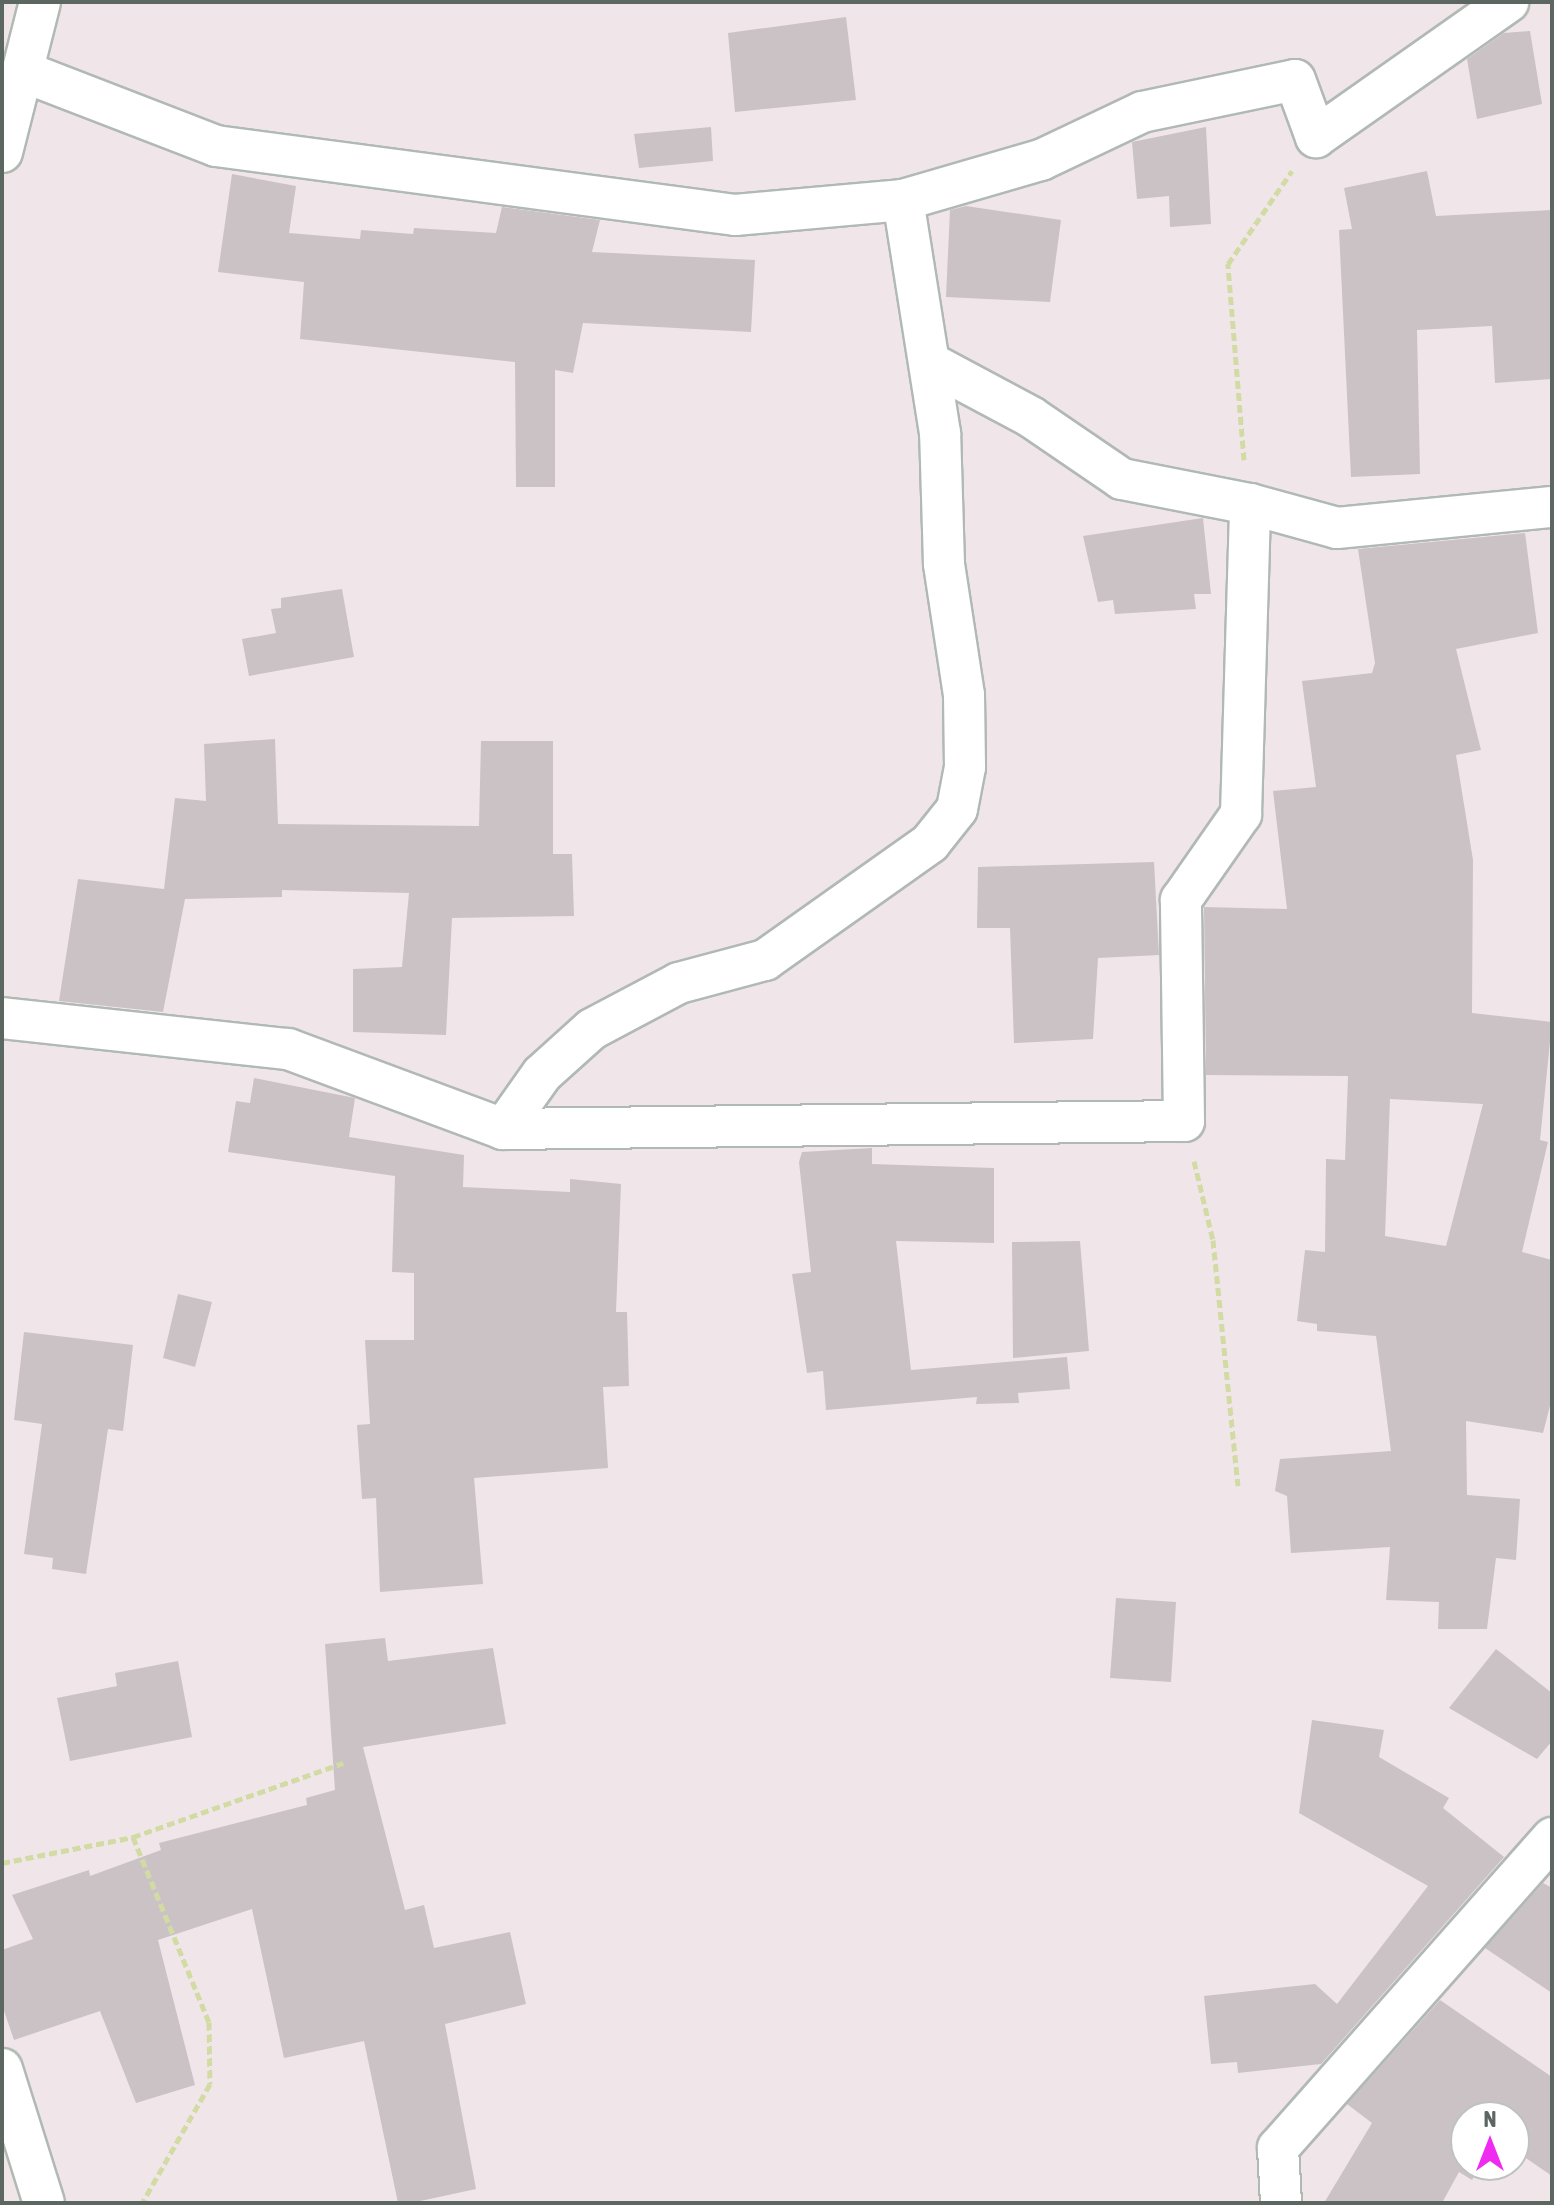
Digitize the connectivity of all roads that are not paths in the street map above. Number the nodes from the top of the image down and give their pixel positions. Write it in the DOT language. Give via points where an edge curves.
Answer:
graph roads {
  1 [pos="40,2"];
  2 [pos="1508,2"];
  3 [pos="27,73"];
  4 [pos="2,152"];
  5 [pos="903,200"];
  6 [pos="930,363"];
  7 [pos="1250,504"];
  8 [pos="1552,507"];
  9 [pos="2,1018"];
  10 [pos="503,1129"];
  11 [pos="1552,1839"];
  12 [pos="2,2069"];
  13 [pos="44,2203"];
  14 [pos="1281,2203"];
  1 -- 3 [label="street"];
  2 -- 5 [label="street" via="1316,137 1295,80 1142,112 1041,160"];
  3 -- 4 [label="street"];
  3 -- 5 [label="street" via="216,146 414,178 735,215"];
  5 -- 6 [label="street"];
  6 -- 7 [label="street" via="1031,417 1122,479"];
  6 -- 10 [label="street" via="944,564 964,695 965,767 957,809 930,843 765,960 679,983 592,1029 542,1074"];
  7 -- 8 [label="street" via="1337,528"];
  7 -- 10 [label="street" via="1241,814 1181,900 1184,1121"];
  9 -- 10 [label="street" via="288,1049"];
  11 -- 14 [label="street" via="1278,2148"];
  12 -- 13 [label="street"];
}
